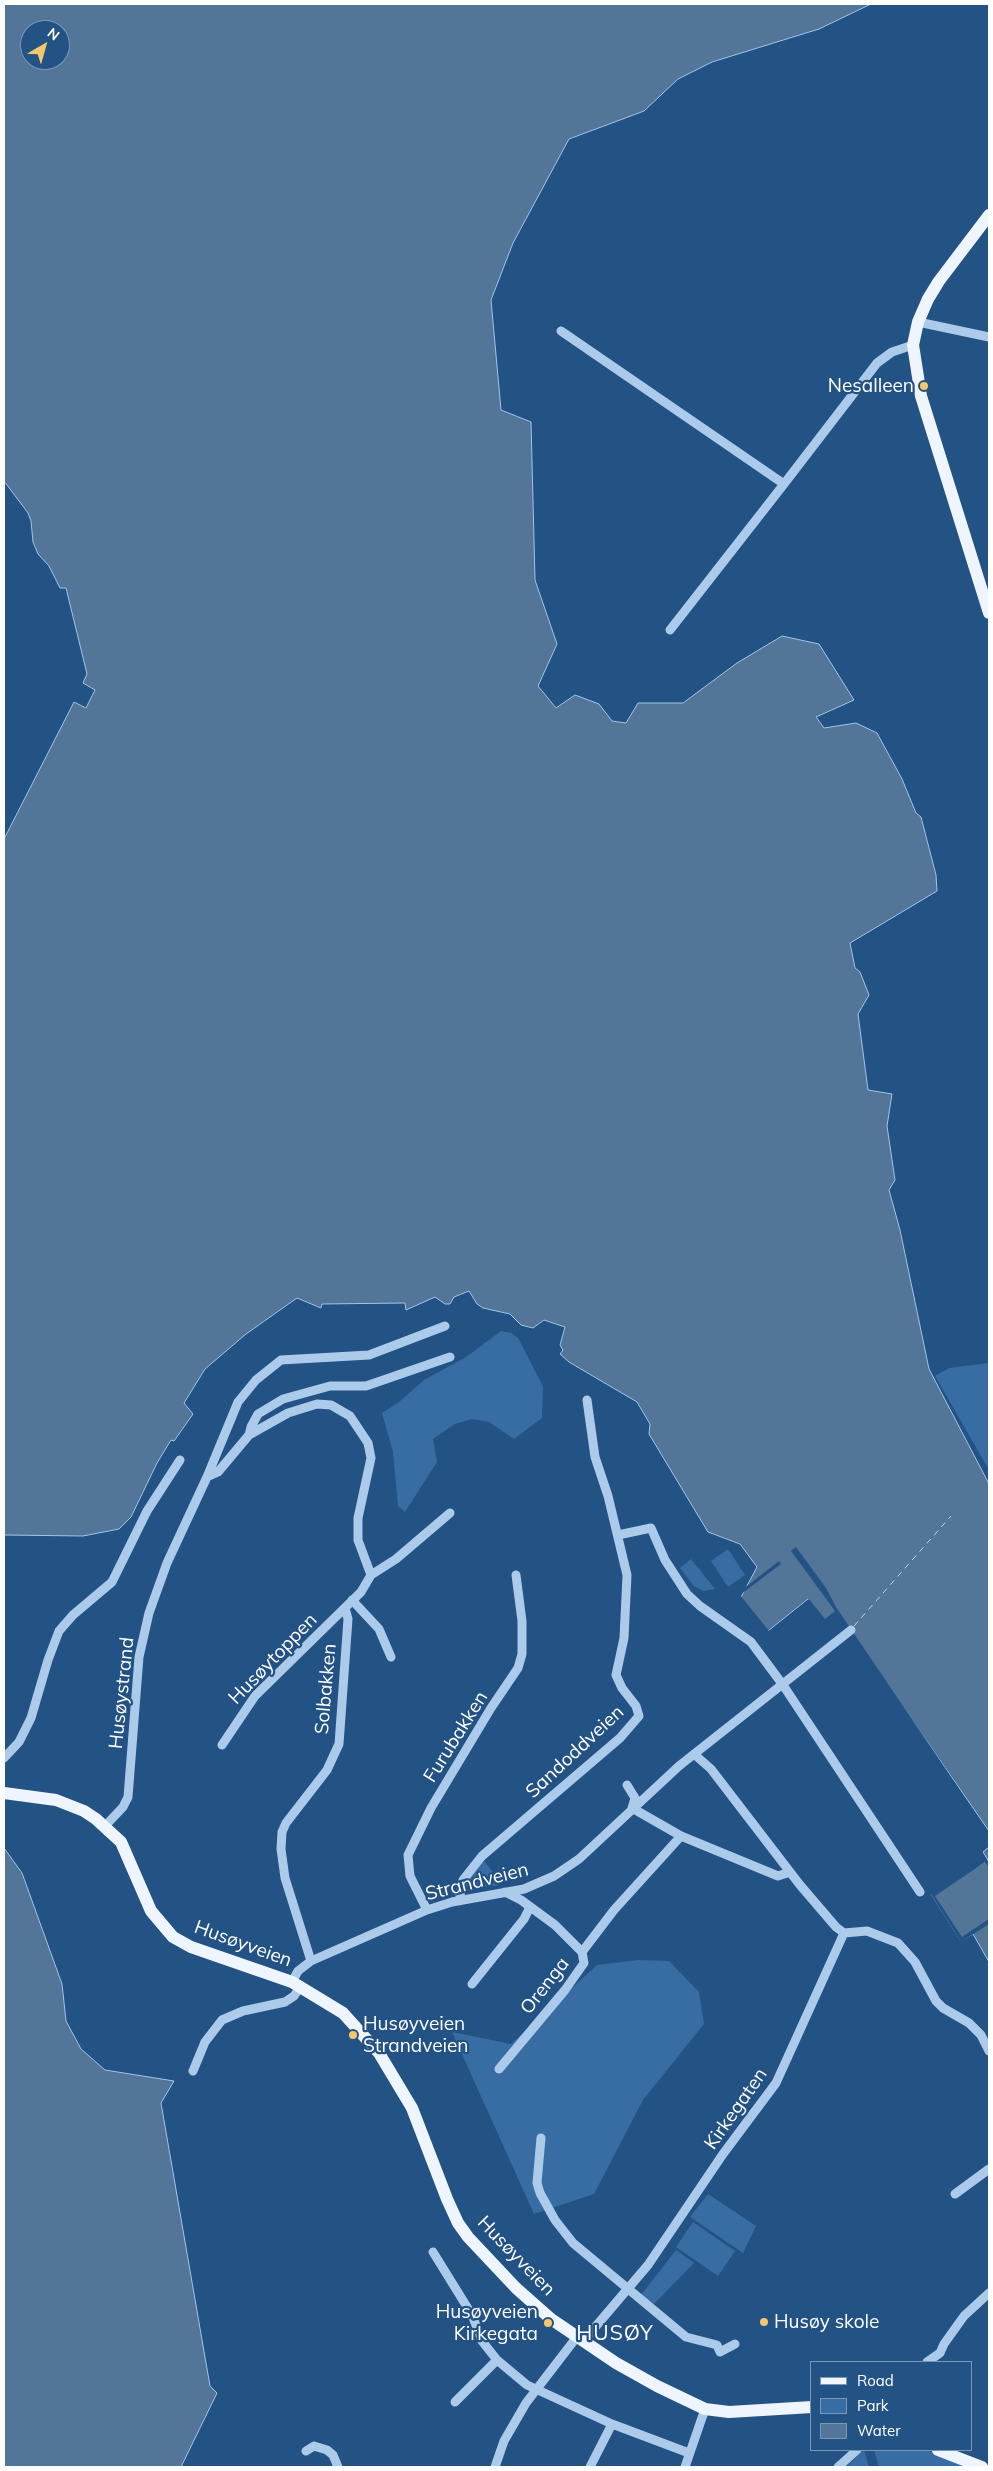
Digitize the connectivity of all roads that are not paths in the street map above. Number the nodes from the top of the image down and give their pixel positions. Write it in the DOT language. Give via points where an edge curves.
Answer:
graph roads {
  1 [pos="989,215"];
  2 [pos="918,322"];
  3 [pos="561,331"];
  4 [pos="989,338"];
  5 [pos="913,344"];
  6 [pos="784,484"];
  7 [pos="989,609"];
  8 [pos="670,630"];
  9 [pos="445,1326"];
  10 [pos="450,1357"];
  11 [pos="587,1400"];
  12 [pos="250,1435"];
  13 [pos="180,1460"];
  14 [pos="207,1477"];
  15 [pos="450,1513"];
  16 [pos="618,1535"];
  17 [pos="371,1575"];
  18 [pos="516,1575"];
  19 [pos="352,1600"];
  20 [pos="345,1608"];
  21 [pos="850,1630"];
  22 [pos="391,1657"];
  23 [pos="783,1685"];
  24 [pos="222,1744"];
  25 [pos="694,1754"];
  26 [pos="4,1758"];
  27 [pos="627,1785"];
  28 [pos="4,1793"];
  29 [pos="632,1808"];
  30 [pos="106,1825"];
  31 [pos="682,1836"];
  32 [pos="790,1872"];
  33 [pos="505,1892"];
  34 [pos="920,1892"];
  35 [pos="459,1901"];
  36 [pos="530,1907"];
  37 [pos="427,1910"];
  38 [pos="844,1933"];
  39 [pos="582,1952"];
  40 [pos="310,1961"];
  41 [pos="297,1984"];
  42 [pos="472,1984"];
  43 [pos="989,2051"];
  44 [pos="499,2069"];
  45 [pos="193,2071"];
  46 [pos="541,2138"];
  47 [pos="989,2169"];
  48 [pos="955,2194"];
  49 [pos="433,2252"];
  50 [pos="628,2288"];
  51 [pos="989,2292"];
  52 [pos="576,2338"];
  53 [pos="735,2344"];
  54 [pos="497,2360"];
  55 [pos="928,2361"];
  56 [pos="537,2389"];
  57 [pos="455,2402"];
  58 [pos="810,2407"];
  59 [pos="705,2409"];
  60 [pos="612,2424"];
  61 [pos="306,2451"];
  62 [pos="856,2451"];
  63 [pos="941,2451"];
  64 [pos="689,2453"];
  65 [pos="338,2467"];
  66 [pos="495,2467"];
  67 [pos="590,2467"];
  68 [pos="685,2467"];
  69 [pos="838,2467"];
  70 [pos="982,2467"];
  1 -- 2 [label="main road" via="939,280"];
  2 -- 4 [label="street"];
  2 -- 5 [label="main road"];
  3 -- 6 [label="street"];
  5 -- 6 [label="street" via="892,352 877,363"];
  5 -- 7 [label="main road" via="921,396"];
  6 -- 8 [label="street"];
  9 -- 14 [label="street, Husøystrand" via="369,1355 286,1358 274,1364 238,1402"];
  10 -- 12 [label="street, Husøystrand" via="366,1386 330,1386 283,1399 258,1414"];
  11 -- 16 [label="street, Sandoddveien" via="595,1457"];
  12 -- 14 [label="street, Husøystrand" via="218,1472"];
  12 -- 17 [label="street" via="288,1413 317,1404 331,1405 350,1416 368,1443 371,1458 358,1518 358,1540"];
  13 -- 26 [label="street" via="147,1512 112,1582 59,1631 31,1718 19,1742"];
  14 -- 30 [label="street, Husøystrand" via="167,1563 149,1613 138,1657 128,1797"];
  15 -- 17 [label="street, Husøytoppen"];
  16 -- 23 [label="street" via="651,1528 673,1573 688,1594 751,1642"];
  16 -- 35 [label="street, Sandoddveien" via="627,1575 624,1638 616,1675 639,1716 620,1738 482,1856 463,1880"];
  17 -- 19 [label="street, Husøytoppen"];
  18 -- 37 [label="street, Furubakken" via="522,1621 522,1654 518,1668 431,1808 408,1855 410,1876"];
  19 -- 20 [label="street, Husøytoppen"];
  19 -- 22 [label="street" via="379,1629"];
  20 -- 24 [label="street, Husøytoppen" via="255,1696"];
  20 -- 40 [label="street, Solbakken" via="347,1628 338,1744 327,1770 282,1832 285,1878"];
  21 -- 23 [label="street, Strandveien"];
  23 -- 25 [label="street, Strandveien"];
  23 -- 34 [label="street"];
  25 -- 29 [label="street, Strandveien"];
  25 -- 32 [label="street" via="712,1769"];
  27 -- 29 [label="street" via="635,1798"];
  28 -- 30 [label="main road, Husøyveien" via="56,1800 84,1811"];
  29 -- 31 [label="street"];
  29 -- 33 [label="street, Strandveien" via="579,1859 554,1876 534,1886"];
  30 -- 41 [label="main road, Husøyveien" via="130,1858 151,1911 174,1937 191,1947"];
  31 -- 32 [label="street" via="778,1876"];
  31 -- 39 [label="street" via="598,1929"];
  32 -- 38 [label="street"];
  33 -- 35 [label="street, Strandveien"];
  33 -- 36 [label="street, Orenga"];
  35 -- 37 [label="street, Strandveien"];
  36 -- 39 [label="street, Orenga" via="555,1924"];
  36 -- 42 [label="street" via="519,1926"];
  37 -- 40 [label="street, Strandveien"];
  38 -- 43 [label="street" via="867,1931 898,1943 908,1951 936,2001 981,2035"];
  38 -- 50 [label="street, Kirkegaten" via="776,2083 723,2154 648,2265"];
  39 -- 44 [label="street, Orenga" via="584,1963 575,1977"];
  40 -- 41 [label="street, Strandveien" via="298,1971"];
  41 -- 45 [label="street, Husøyveien" via="294,1996 285,2002 243,2011 222,2020 205,2042"];
  41 -- 52 [label="main road, Husøyveien" via="343,2013 379,2053 412,2108 447,2199 468,2237 516,2288"];
  46 -- 50 [label="street" via="537,2183 545,2203 573,2243"];
  47 -- 48 [label="street"];
  49 -- 54 [label="street" via="472,2315 482,2341"];
  50 -- 52 [label="street, Kirkegaten" via="585,2339"];
  50 -- 53 [label="street" via="686,2337 717,2345 720,2352"];
  51 -- 55 [label="street" via="964,2316 940,2352"];
  52 -- 56 [label="street, Kirkegaten"];
  52 -- 59 [label="main road, Husøyveien" via="649,2382"];
  54 -- 56 [label="street" via="527,2385"];
  54 -- 57 [label="street"];
  56 -- 60 [label="street"];
  56 -- 66 [label="street, Kirkegaten" via="513,2423"];
  58 -- 59 [label="main road, Husøyveien" via="729,2412"];
  59 -- 64 [label="street"];
  60 -- 64 [label="street"];
  60 -- 67 [label="street"];
  61 -- 65 [label="street" via="314,2446 327,2450"];
  62 -- 69 [label="street"];
  63 -- 70 [label="main road"];
  64 -- 68 [label="street"];
}
